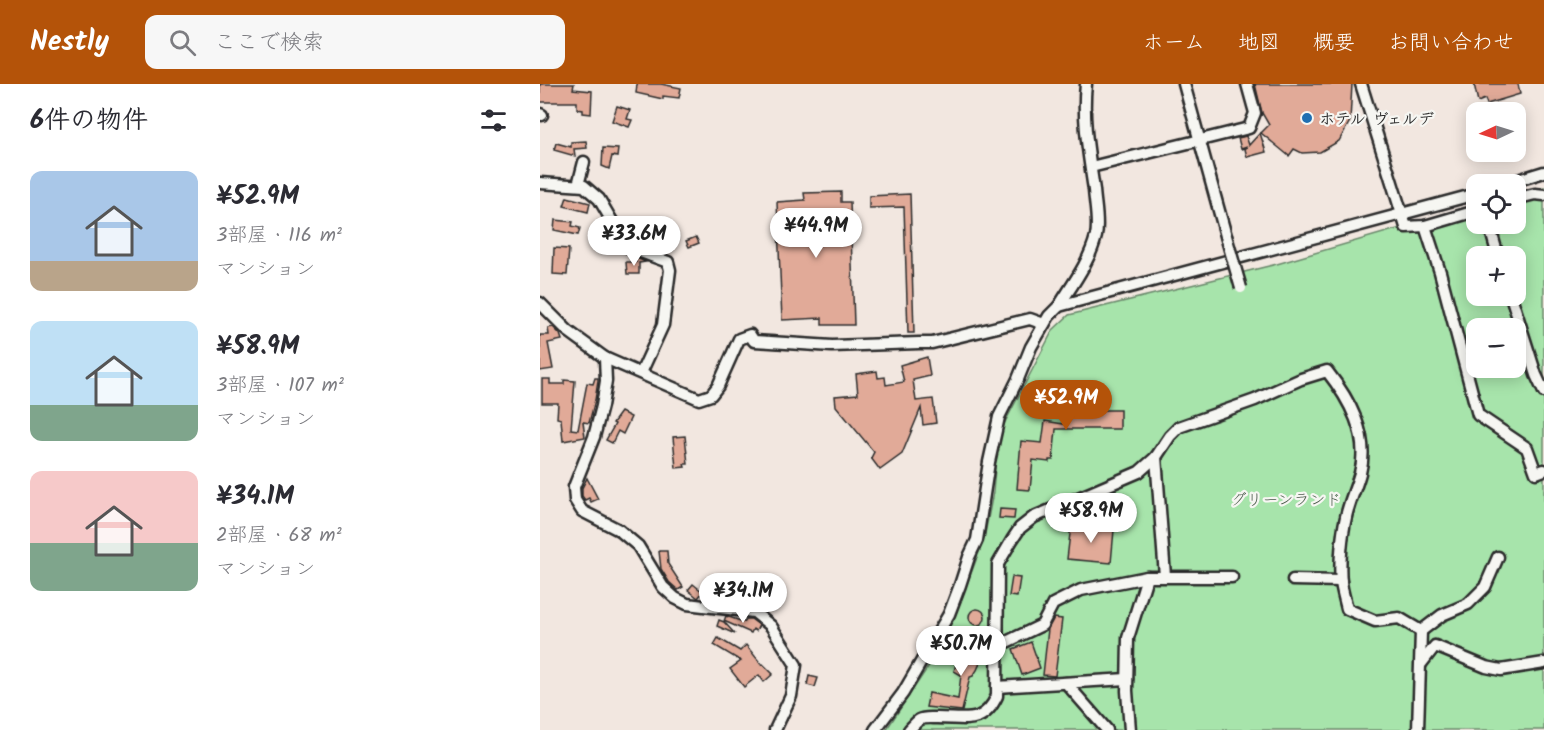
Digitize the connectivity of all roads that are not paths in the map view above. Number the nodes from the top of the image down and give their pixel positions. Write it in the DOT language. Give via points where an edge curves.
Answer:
graph roads {
  1 [pos="1086,84"];
  2 [pos="1184,84"];
  3 [pos="1246,84"];
  4 [pos="1361,84"];
  5 [pos="1200,141"];
  6 [pos="584,162"];
  7 [pos="1090,167"];
  8 [pos="1544,172"];
  9 [pos="1526,178"];
  10 [pos="540,183"];
  11 [pos="578,185"];
  12 [pos="1544,195"];
  13 [pos="1466,197"];
  14 [pos="1526,197"];
  15 [pos="1402,214"];
  16 [pos="1466,214"];
  17 [pos="1425,226"];
  18 [pos="1241,288"];
  19 [pos="540,303"];
  20 [pos="1059,306"];
  21 [pos="1514,306"];
  22 [pos="1044,324"];
  23 [pos="605,358"];
  24 [pos="641,373"];
  25 [pos="1544,392"];
  26 [pos="1156,457"];
  27 [pos="1544,470"];
  28 [pos="1498,557"];
  29 [pos="1164,576"];
  30 [pos="1147,577"];
  31 [pos="1232,577"];
  32 [pos="1293,580"];
  33 [pos="1341,581"];
  34 [pos="1421,632"];
  35 [pos="998,646"];
  36 [pos="1544,663"];
  37 [pos="1421,664"];
  38 [pos="1127,680"];
  39 [pos="1066,683"];
  40 [pos="997,687"];
  41 [pos="775,730"];
  42 [pos="875,730"];
  43 [pos="909,730"];
  44 [pos="1107,730"];
  45 [pos="1130,730"];
  46 [pos="1418,730"];
  1 -- 7 [label="street" via="1085,134"];
  2 -- 5 [label="street"];
  3 -- 5 [label="street" via="1255,113 1249,128"];
  4 -- 15 [label="street"];
  5 -- 7 [label="street"];
  5 -- 18 [label="street, bridge"];
  6 -- 11 [label="street"];
  7 -- 20 [label="street" via="1096,235"];
  8 -- 9 [label="street"];
  10 -- 11 [label="street"];
  11 -- 24 [label="street" via="599,199 630,248 664,259 670,266 663,325"];
  12 -- 14 [label="street"];
  13 -- 15 [label="street"];
  15 -- 17 [label="street" via="1406,227"];
  15 -- 20 [label="street"];
  16 -- 17 [label="street"];
  17 -- 27 [label="street" via="1478,415 1527,448 1536,473"];
  19 -- 23 [label="street" via="568,331"];
  20 -- 22 [label="street"];
  21 -- 25 [label="street"];
  22 -- 24 [label="street" via="1030,319 919,344 832,346 754,341 750,334 739,339 711,395 699,399"];
  22 -- 42 [label="street" via="999,417 977,540 957,595 903,693"];
  23 -- 24 [label="street"];
  23 -- 41 [label="street" via="602,406 574,487 575,500 582,511 619,530 638,546 663,587 675,598 687,604 754,612 771,626 796,665 791,696"];
  26 -- 29 [label="street"];
  26 -- 33 [label="street" via="1179,427 1327,371 1351,408 1362,439 1360,472 1345,519"];
  26 -- 35 [label="street" via="1139,472 1050,509 1020,528 998,564"];
  28 -- 34 [label="street" via="1485,587 1468,604 1442,615"];
  29 -- 30 [label="street"];
  29 -- 31 [label="street"];
  30 -- 35 [label="street" via="1081,590 1053,604 1042,626"];
  30 -- 38 [label="street" via="1128,638"];
  32 -- 33 [label="street"];
  33 -- 34 [label="street" via="1347,609 1375,621 1399,618"];
  34 -- 37 [label="street"];
  35 -- 40 [label="street"];
  36 -- 37 [label="street" via="1501,670 1486,668 1435,646"];
  37 -- 46 [label="street"];
  38 -- 39 [label="street"];
  38 -- 45 [label="street"];
  39 -- 40 [label="street"];
  39 -- 44 [label="street"];
  40 -- 43 [label="street" via="997,696 985,715 926,718"];
}
